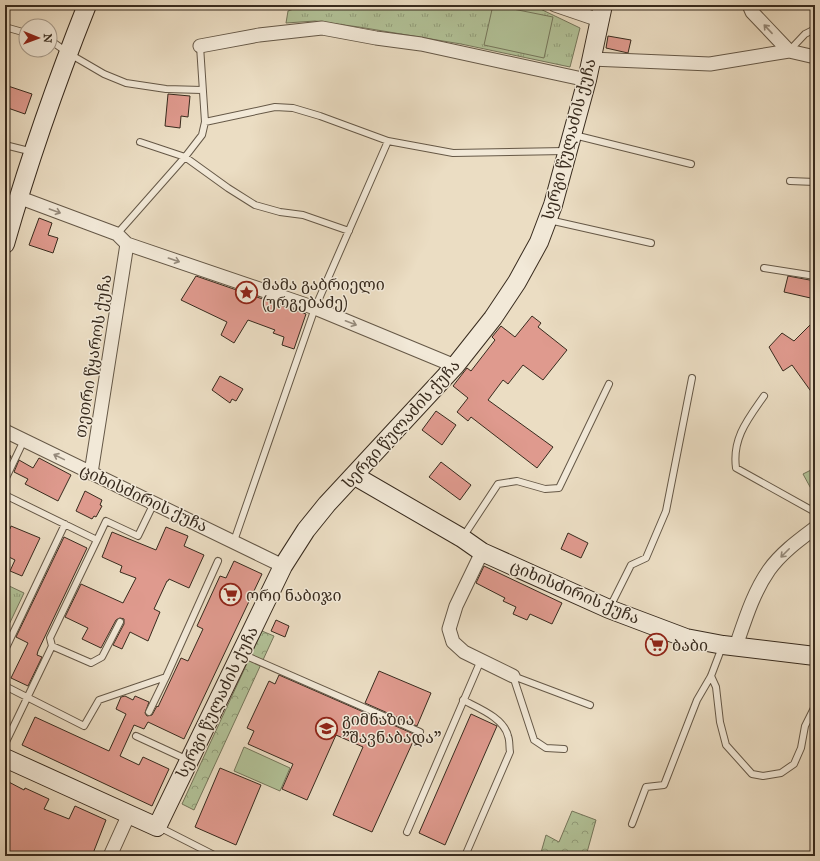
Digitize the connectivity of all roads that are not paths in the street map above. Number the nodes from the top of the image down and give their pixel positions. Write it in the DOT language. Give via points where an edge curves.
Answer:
graph roads {
  1 [pos="87,5"];
  2 [pos="555,5"];
  3 [pos="749,5"];
  4 [pos="601,12"];
  5 [pos="5,27"];
  6 [pos="815,29"];
  7 [pos="18,31"];
  8 [pos="58,46"];
  9 [pos="200,46"];
  10 [pos="789,51"];
  11 [pos="68,53"];
  12 [pos="815,57"];
  13 [pos="591,60"];
  14 [pos="587,80"];
  15 [pos="202,90"];
  16 [pos="205,122"];
  17 [pos="388,141"];
  18 [pos="140,142"];
  19 [pos="570,143"];
  20 [pos="5,145"];
  21 [pos="34,152"];
  22 [pos="185,157"];
  23 [pos="691,164"];
  24 [pos="790,180"];
  25 [pos="815,182"];
  26 [pos="18,197"];
  27 [pos="548,220"];
  28 [pos="349,231"];
  29 [pos="117,234"];
  30 [pos="651,243"];
  31 [pos="5,244"];
  32 [pos="128,244"];
  33 [pos="764,268"];
  34 [pos="815,276"];
  35 [pos="315,308"];
  36 [pos="455,366"];
  37 [pos="692,378"];
  38 [pos="609,384"];
  39 [pos="764,396"];
  40 [pos="5,431"];
  41 [pos="24,440"];
  42 [pos="91,473"];
  43 [pos="355,476"];
  44 [pos="5,480"];
  45 [pos="5,495"];
  46 [pos="154,503"];
  47 [pos="815,512"];
  48 [pos="65,524"];
  49 [pos="815,528"];
  50 [pos="462,538"];
  51 [pos="97,540"];
  52 [pos="234,541"];
  53 [pos="482,552"];
  54 [pos="218,561"];
  55 [pos="283,566"];
  56 [pos="609,609"];
  57 [pos="120,622"];
  58 [pos="52,646"];
  59 [pos="729,646"];
  60 [pos="5,650"];
  61 [pos="240,653"];
  62 [pos="815,656"];
  63 [pos="481,660"];
  64 [pos="513,676"];
  65 [pos="711,676"];
  66 [pos="166,677"];
  67 [pos="5,686"];
  68 [pos="27,697"];
  69 [pos="463,700"];
  70 [pos="590,705"];
  71 [pos="815,706"];
  72 [pos="150,712"];
  73 [pos="420,732"];
  74 [pos="136,736"];
  75 [pos="5,744"];
  76 [pos="564,749"];
  77 [pos="5,758"];
  78 [pos="189,761"];
  79 [pos="129,814"];
  80 [pos="632,824"];
  81 [pos="157,827"];
  82 [pos="407,832"];
  83 [pos="110,856"];
  84 [pos="216,856"];
  85 [pos="465,856"];
  1 -- 11 [label="street"];
  2 -- 4 [label="street"];
  10 -- 3 [label="street, one-way" via="752,12"];
  4 -- 13 [label="street, სერგი წულაძის ქუჩა"];
  5 -- 7 [label="lane"];
  6 -- 10 [label="lane" via="805,34"];
  8 -- 11 [label="lane"];
  9 -- 14 [label="street" via="259,35 322,28 421,44"];
  9 -- 15 [label="lane"];
  10 -- 12 [label="street"];
  10 -- 13 [label="street" via="710,64"];
  11 -- 15 [label="lane" via="104,74 126,83 166,89"];
  11 -- 21 [label="street"];
  13 -- 14 [label="street, სერგი წულაძის ქუჩა"];
  14 -- 19 [label="street, სერგი წულაძის ქუჩა"];
  15 -- 16 [label="lane"];
  16 -- 17 [label="lane" via="275,107 293,108"];
  16 -- 22 [label="lane" via="202,135"];
  17 -- 19 [label="lane" via="453,153"];
  17 -- 28 [label="lane"];
  18 -- 22 [label="lane"];
  19 -- 23 [label="lane"];
  19 -- 27 [label="street, სერგი წულაძის ქუჩა"];
  20 -- 21 [label="lane"];
  21 -- 26 [label="street"];
  22 -- 28 [label="lane" via="255,204 280,212 302,215"];
  22 -- 29 [label="lane"];
  24 -- 25 [label="lane"];
  26 -- 29 [label="street, one-way"];
  26 -- 31 [label="street"];
  27 -- 30 [label="lane"];
  27 -- 36 [label="street, სერგი წულაძის ქუჩა" via="517,282 493,318"];
  28 -- 35 [label="lane"];
  29 -- 32 [label="street"];
  32 -- 35 [label="street, one-way"];
  32 -- 42 [label="street, თეთრი წყაროს ქუჩა"];
  33 -- 34 [label="lane"];
  35 -- 36 [label="street, one-way"];
  35 -- 52 [label="lane"];
  36 -- 43 [label="street, სერგი წულაძის ქუჩა"];
  37 -- 56 [label="lane" via="666,512 646,558 631,565"];
  38 -- 50 [label="lane" via="559,488 545,489 517,480 498,484"];
  39 -- 47 [label="lane" via="741,430 734,455 736,468"];
  40 -- 41 [label="street, ციხისძირის ქუჩა"];
  42 -- 41 [label="street, ციხისძირის ქუჩა, one-way"];
  41 -- 44 [label="lane"];
  42 -- 46 [label="street, ციხისძირის ქუჩა"];
  43 -- 50 [label="street, ციხისძირის ქუჩა"];
  43 -- 55 [label="street, სერგი წულაძის ქუჩა" via="306,530"];
  45 -- 48 [label="lane"];
  46 -- 51 [label="lane" via="138,536 106,521"];
  46 -- 52 [label="street, ციხისძირის ქუჩა"];
  48 -- 51 [label="lane"];
  48 -- 60 [label="lane"];
  49 -- 59 [label="street, one-way" via="792,546 770,569"];
  50 -- 53 [label="street, ციხისძირის ქუჩა"];
  51 -- 58 [label="lane" via="50,638"];
  52 -- 55 [label="street, ციხისძირის ქუჩა"];
  53 -- 56 [label="street, ციხისძირის ქუჩა"];
  53 -- 63 [label="street" via="456,606 449,629 453,642 464,652"];
  54 -- 66 [label="lane"];
  55 -- 61 [label="street, სერგი წულაძის ქუჩა"];
  56 -- 59 [label="street, ციხისძირის ქუჩა" via="686,638"];
  57 -- 58 [label="lane" via="102,657 91,663"];
  58 -- 68 [label="lane"];
  59 -- 62 [label="street, ციხისძირის ქუჩა"];
  59 -- 65 [label="lane"];
  61 -- 73 [label="lane"];
  61 -- 78 [label="street, სერგი წულაძის ქუჩა"];
  63 -- 64 [label="street"];
  63 -- 69 [label="lane"];
  64 -- 70 [label="lane"];
  64 -- 76 [label="lane" via="534,740 546,748"];
  65 -- 71 [label="lane" via="716,687 720,722 726,745 752,774 763,776 781,773 794,764 801,748 805,726"];
  65 -- 80 [label="lane" via="697,700 664,785 646,787"];
  66 -- 68 [label="lane" via="99,700 84,726"];
  66 -- 72 [label="lane"];
  67 -- 68 [label="lane"];
  68 -- 75 [label="lane"];
  69 -- 82 [label="lane"];
  69 -- 85 [label="lane" via="499,722 508,735 510,752"];
  74 -- 78 [label="lane"];
  77 -- 79 [label="street"];
  78 -- 81 [label="street, სერგი წულაძის ქუჩა"];
  79 -- 81 [label="street"];
  79 -- 83 [label="street"];
  81 -- 84 [label="lane"];
}
